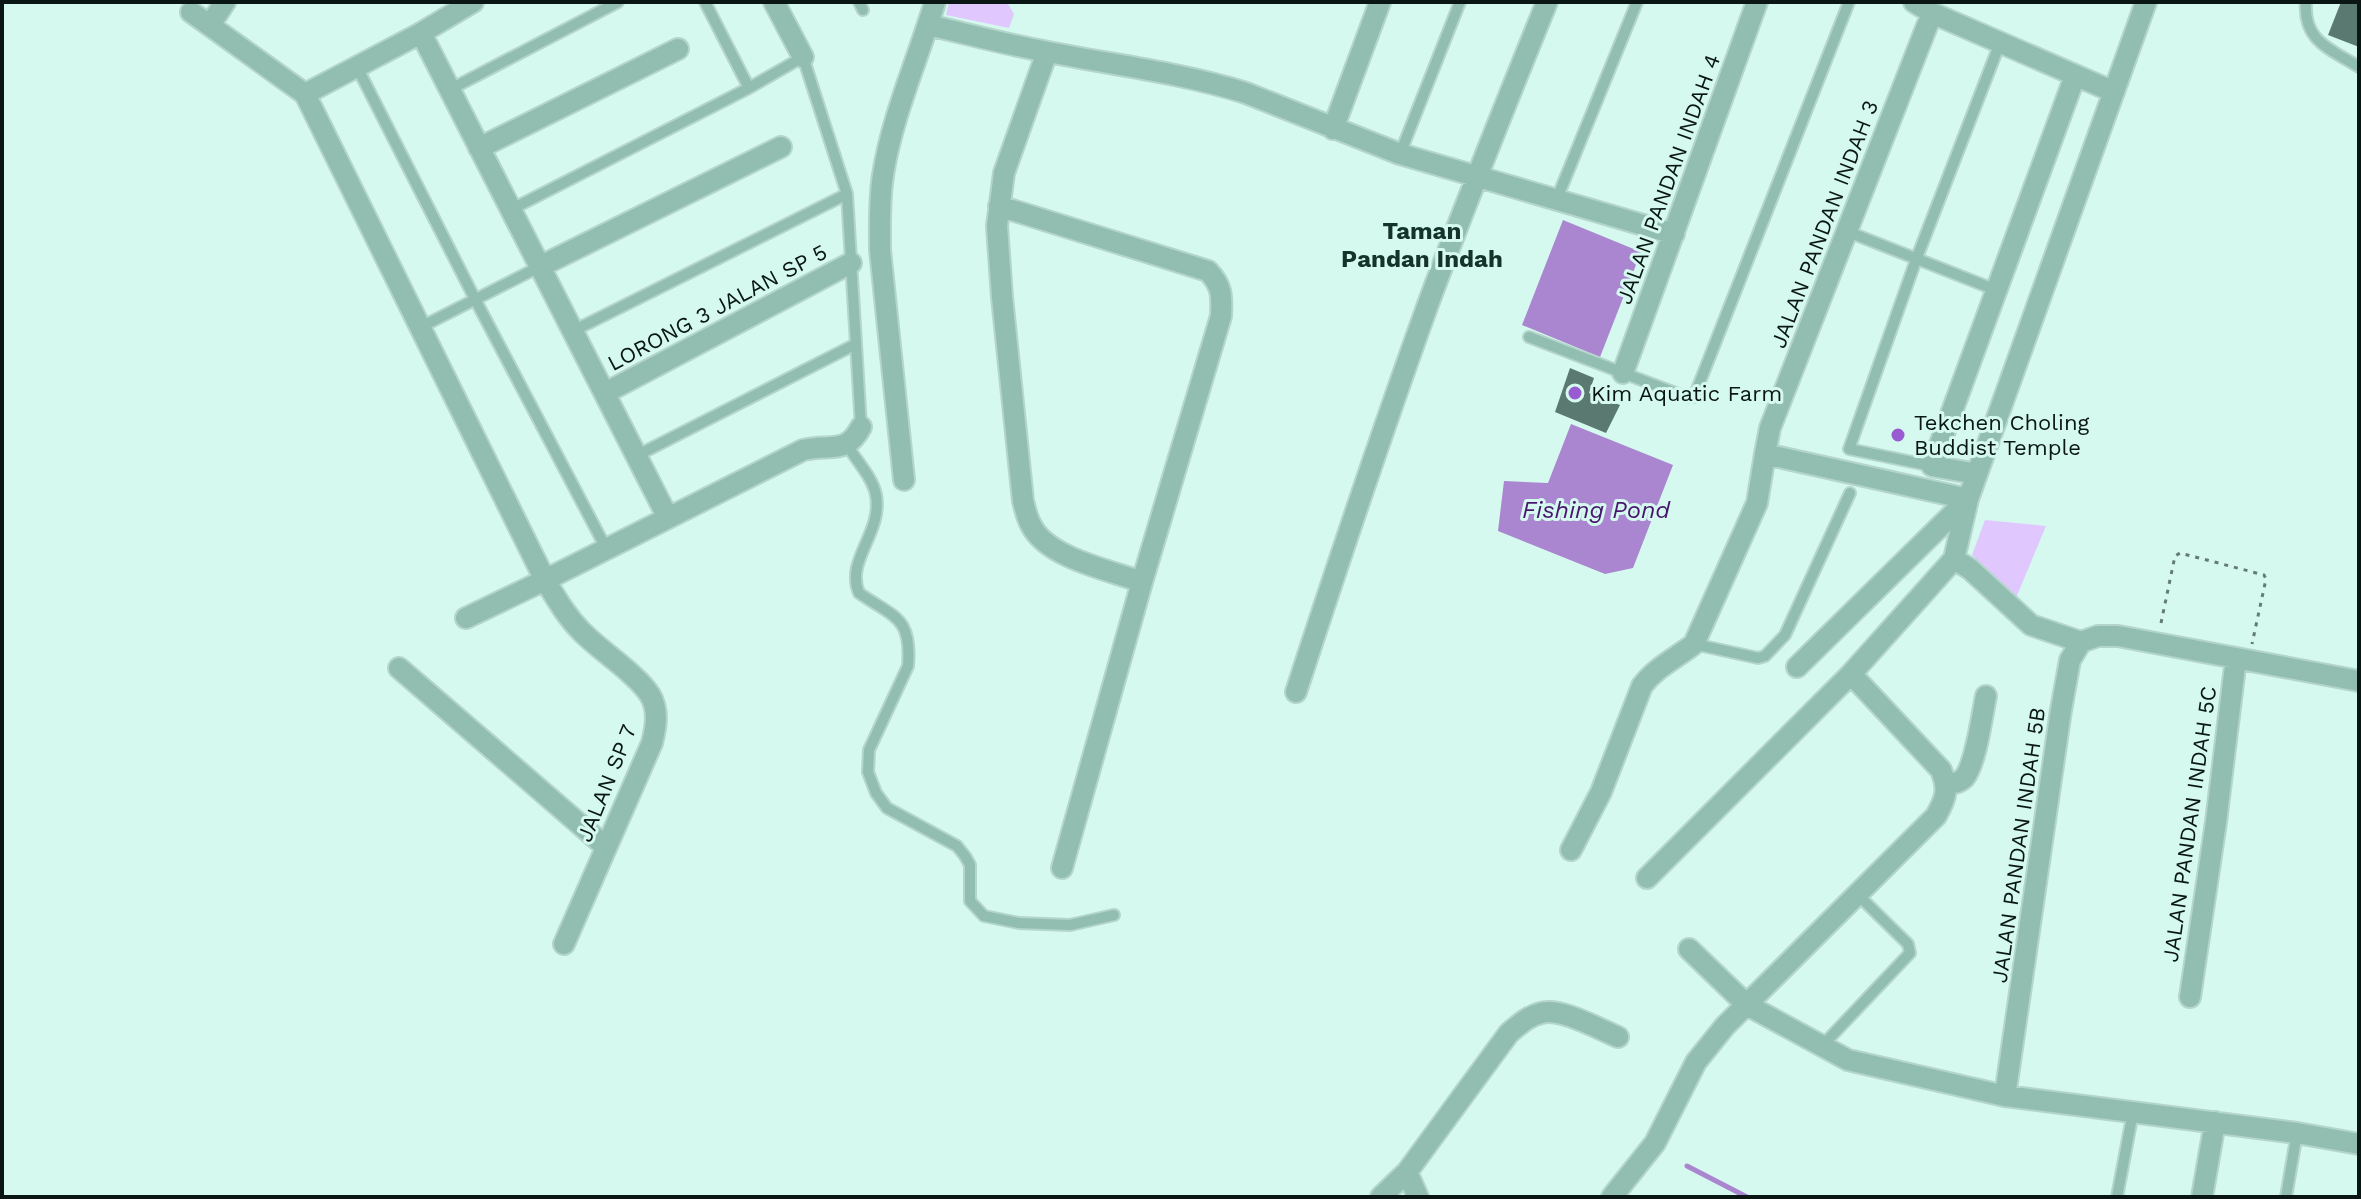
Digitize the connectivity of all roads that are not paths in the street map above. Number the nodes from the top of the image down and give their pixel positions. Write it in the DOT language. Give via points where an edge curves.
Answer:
graph roads {
  1 [pos="225,2"];
  2 [pos="473,2"];
  3 [pos="618,2"];
  4 [pos="705,2"];
  5 [pos="774,2"];
  6 [pos="935,2"];
  7 [pos="1380,2"];
  8 [pos="1460,2"];
  9 [pos="1547,2"];
  10 [pos="1637,2"];
  11 [pos="1757,2"];
  12 [pos="1849,2"];
  13 [pos="2146,2"];
  14 [pos="2306,2"];
  15 [pos="186,7"];
  16 [pos="1923,7"];
  17 [pos="210,25"];
  18 [pos="928,25"];
  19 [pos="421,33"];
  20 [pos="2000,43"];
  21 [pos="678,49"];
  22 [pos="1047,52"];
  23 [pos="803,57"];
  24 [pos="357,67"];
  25 [pos="2359,67"];
  26 [pos="2075,76"];
  27 [pos="749,88"];
  28 [pos="449,90"];
  29 [pos="2114,92"];
  30 [pos="305,94"];
  31 [pos="1333,129"];
  32 [pos="781,147"];
  33 [pos="479,148"];
  34 [pos="1400,154"];
  35 [pos="1476,178"];
  36 [pos="847,194"];
  37 [pos="1556,201"];
  38 [pos="999,206"];
  39 [pos="510,210"];
  40 [pos="1846,231"];
  41 [pos="1674,234"];
  42 [pos="1916,260"];
  43 [pos="851,263"];
  44 [pos="541,266"];
  45 [pos="1996,290"];
  46 [pos="476,301"];
  47 [pos="419,328"];
  48 [pos="573,331"];
  49 [pos="1529,337"];
  50 [pos="856,344"];
  51 [pos="1623,373"];
  52 [pos="605,393"];
  53 [pos="861,427"];
  54 [pos="847,445"];
  55 [pos="1765,454"];
  56 [pos="638,455"];
  57 [pos="1932,466"];
  58 [pos="1977,474"];
  59 [pos="904,480"];
  60 [pos="1850,493"];
  61 [pos="1968,499"];
  62 [pos="668,518"];
  63 [pos="607,550"];
  64 [pos="1954,559"];
  65 [pos="545,580"];
  66 [pos="1142,582"];
  67 [pos="466,618"];
  68 [pos="2081,642"];
  69 [pos="1694,644"];
  70 [pos="2242,659"];
  71 [pos="1797,667"];
  72 [pos="399,668"];
  73 [pos="1851,674"];
  74 [pos="2359,681"];
  75 [pos="1296,692"];
  76 [pos="1986,696"];
  77 [pos="1946,783"];
  78 [pos="606,847"];
  79 [pos="1571,850"];
  80 [pos="1062,868"];
  81 [pos="1647,878"];
  82 [pos="1858,895"];
  83 [pos="1114,915"];
  84 [pos="564,944"];
  85 [pos="1689,949"];
  86 [pos="2190,997"];
  87 [pos="1747,1005"];
  88 [pos="1618,1037"];
  89 [pos="1822,1046"];
  90 [pos="2005,1096"];
  91 [pos="2133,1112"];
  92 [pos="2215,1122"];
  93 [pos="2297,1133"];
  94 [pos="2359,1144"];
  95 [pos="1407,1172"];
  96 [pos="1381,1197"];
  97 [pos="1418,1197"];
  98 [pos="1612,1197"];
  99 [pos="2117,1197"];
  100 [pos="2202,1197"];
  101 [pos="2286,1197"];
  1 -- 17 [label="street"];
  2 -- 19 [label="street"];
  3 -- 28 [label="lane"];
  4 -- 27 [label="lane"];
  5 -- 23 [label="street"];
  6 -- 18 [label="street"];
  7 -- 31 [label="street"];
  8 -- 34 [label="lane"];
  9 -- 35 [label="street"];
  10 -- 37 [label="lane"];
  11 -- 41 [label="street, JALAN PANDAN INDAH 4"];
  12 -- 51 [label="lane" via="1694,397"];
  13 -- 29 [label="street"];
  14 -- 25 [label="lane" via="2309,30 2317,41"];
  15 -- 17 [label="street"];
  16 -- 20 [label="street"];
  16 -- 40 [label="street, JALAN PANDAN INDAH 3"];
  17 -- 30 [label="street"];
  18 -- 22 [label="street"];
  18 -- 59 [label="street" via="890,140 880,211"];
  19 -- 24 [label="street"];
  19 -- 28 [label="street"];
  20 -- 26 [label="street"];
  20 -- 42 [label="lane"];
  21 -- 33 [label="street"];
  22 -- 31 [label="street" via="1220,85"];
  22 -- 38 [label="street" via="1004,173"];
  23 -- 27 [label="lane"];
  23 -- 36 [label="lane"];
  24 -- 30 [label="street"];
  24 -- 46 [label="lane"];
  26 -- 29 [label="street"];
  26 -- 45 [label="street"];
  27 -- 39 [label="lane"];
  28 -- 33 [label="street"];
  29 -- 58 [label="street"];
  30 -- 47 [label="street, JALAN SP 7"];
  31 -- 34 [label="street"];
  32 -- 44 [label="street"];
  33 -- 39 [label="street"];
  34 -- 35 [label="street"];
  35 -- 37 [label="street"];
  35 -- 75 [label="street"];
  36 -- 43 [label="lane"];
  36 -- 48 [label="lane"];
  37 -- 41 [label="street"];
  38 -- 66 [label="street" via="1002,297 1023,501 1031,527 1062,554"];
  38 -- 66 [label="street" via="1194,266 1219,283 1221,316"];
  39 -- 44 [label="street"];
  40 -- 42 [label="lane"];
  40 -- 55 [label="street, JALAN PANDAN INDAH 3" via="1770,428"];
  41 -- 51 [label="street, JALAN PANDAN INDAH 4"];
  42 -- 45 [label="lane"];
  42 -- 57 [label="lane" via="1849,449"];
  43 -- 50 [label="lane"];
  43 -- 52 [label="street, LORONG 3 JALAN SP 5"];
  44 -- 46 [label="lane"];
  44 -- 48 [label="street"];
  45 -- 57 [label="street"];
  46 -- 47 [label="lane"];
  46 -- 63 [label="lane"];
  47 -- 65 [label="street, JALAN SP 7"];
  48 -- 52 [label="street"];
  49 -- 51 [label="lane"];
  50 -- 53 [label="lane"];
  50 -- 56 [label="lane"];
  52 -- 56 [label="street"];
  53 -- 54 [label="street"];
  54 -- 62 [label="street" via="803,450"];
  54 -- 83 [label="lane" via="876,496 876,523 857,565 856,586 908,633 908,666 869,750 868,772 876,793 887,808 957,846 970,865 970,901 984,916 1070,925"];
  55 -- 61 [label="street"];
  55 -- 69 [label="street, JALAN PANDAN INDAH 3" via="1757,503"];
  56 -- 62 [label="street"];
  57 -- 58 [label="street"];
  58 -- 61 [label="street"];
  60 -- 69 [label="lane" via="1785,635 1765,656"];
  61 -- 64 [label="street"];
  61 -- 71 [label="street"];
  62 -- 63 [label="street"];
  63 -- 65 [label="street"];
  64 -- 68 [label="street" via="2031,625"];
  64 -- 73 [label="street"];
  65 -- 67 [label="street"];
  65 -- 78 [label="street, JALAN SP 7" via="569,618 640,684 656,711 652,743"];
  66 -- 80 [label="street"];
  68 -- 70 [label="street" via="2118,636"];
  68 -- 90 [label="street, JALAN PANDAN INDAH 5B" via="2070,660 2061,710"];
  69 -- 79 [label="street" via="1642,686 1601,792"];
  70 -- 74 [label="street"];
  70 -- 86 [label="street, JALAN PANDAN INDAH 5C"];
  72 -- 78 [label="street"];
  73 -- 77 [label="street" via="1941,770"];
  73 -- 81 [label="street"];
  76 -- 77 [label="street" via="1972,761 1964,778"];
  77 -- 82 [label="street" via="1936,816"];
  78 -- 84 [label="street, JALAN SP 7"];
  82 -- 87 [label="street"];
  82 -- 89 [label="lane" via="1908,944 1910,953"];
  85 -- 87 [label="street"];
  87 -- 89 [label="street"];
  87 -- 98 [label="street" via="1696,1062 1655,1143"];
  88 -- 95 [label="street" via="1554,1011 1526,1019 1509,1033"];
  89 -- 90 [label="street" via="1848,1060"];
  90 -- 91 [label="street"];
  91 -- 92 [label="street"];
  91 -- 99 [label="lane"];
  92 -- 93 [label="street"];
  92 -- 100 [label="street"];
  93 -- 94 [label="street"];
  93 -- 101 [label="lane"];
  95 -- 96 [label="street"];
  95 -- 97 [label="street"];
}
